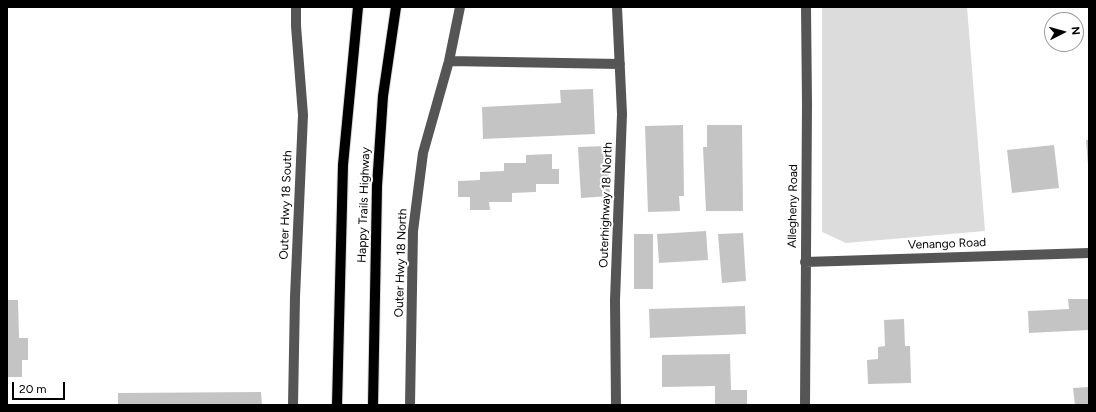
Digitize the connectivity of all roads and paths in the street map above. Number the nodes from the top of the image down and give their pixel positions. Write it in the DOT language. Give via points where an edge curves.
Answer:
graph roads {
  1 [pos="296,7"];
  2 [pos="358,7"];
  3 [pos="396,7"];
  4 [pos="460,7"];
  5 [pos="617,7"];
  6 [pos="806,7"];
  7 [pos="449,61"];
  8 [pos="620,64"];
  9 [pos="1089,253"];
  10 [pos="805,262"];
  11 [pos="294,405"];
  12 [pos="337,405"];
  13 [pos="373,405"];
  14 [pos="410,405"];
  15 [pos="616,405"];
  16 [pos="805,405"];
  1 -- 11 [label="street, Outer Hwy 18 South" via="303,115 295,297"];
  2 -- 12 [label="main road, Happy Trails Highway" via="343,165"];
  3 -- 13 [label="main road, Happy Trails Highway" via="383,96 377,186"];
  4 -- 7 [label="street, Outer Hwy 18 North"];
  5 -- 8 [label="street, Outerhighway 18 North"];
  6 -- 10 [label="street, Allegheny Road"];
  7 -- 8 [label="street"];
  7 -- 14 [label="street, Outer Hwy 18 North" via="423,152 413,231"];
  8 -- 15 [label="street, Outerhighway 18 North" via="622,114 615,300"];
  9 -- 10 [label="street, Venango Road"];
  10 -- 16 [label="street, Allegheny Road"];
}
